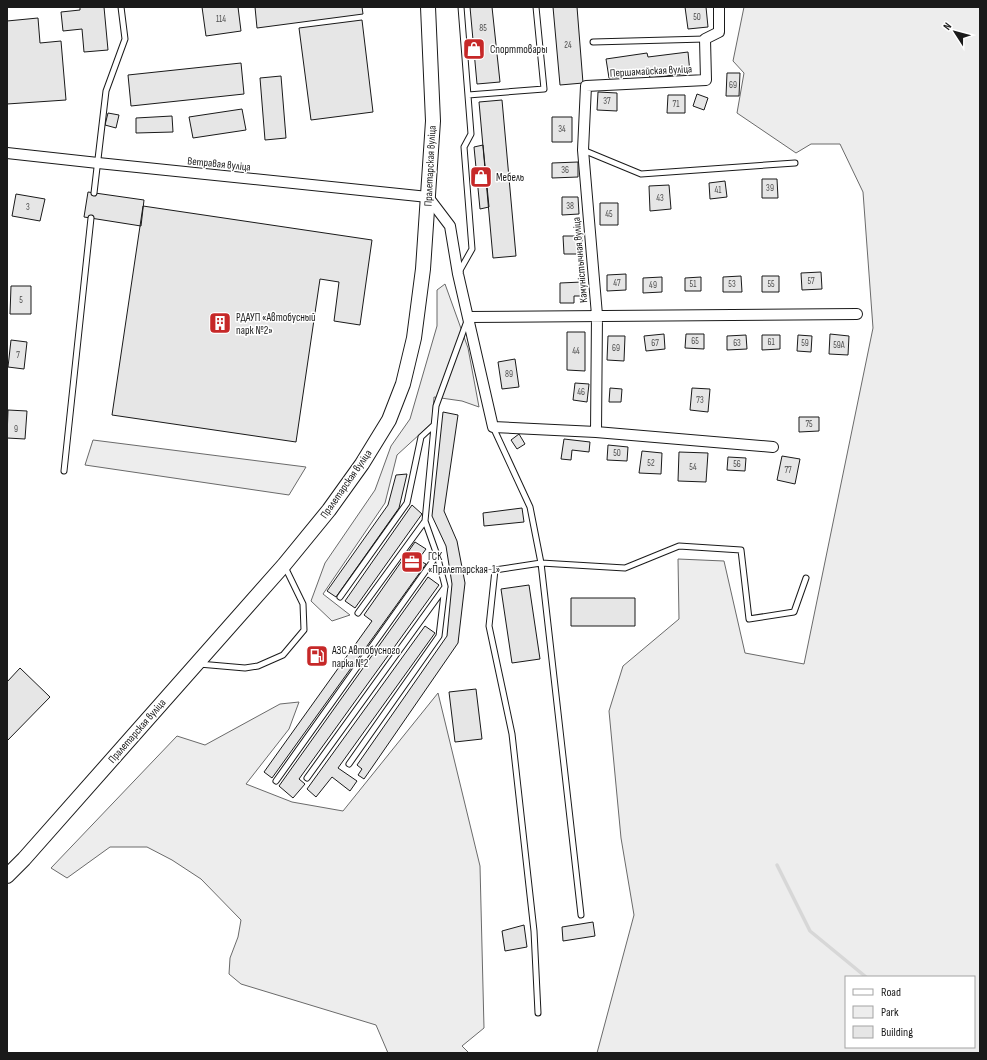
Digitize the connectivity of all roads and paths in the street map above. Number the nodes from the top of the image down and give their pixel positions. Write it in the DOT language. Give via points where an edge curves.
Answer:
graph roads {
  1 [pos="121,7"];
  2 [pos="428,7"];
  3 [pos="461,7"];
  4 [pos="536,7"];
  5 [pos="719,7"];
  6 [pos="705,38"];
  7 [pos="593,42"];
  8 [pos="586,86"];
  9 [pos="468,95"];
  10 [pos="583,150"];
  11 [pos="7,153"];
  12 [pos="98,163"];
  13 [pos="795,163"];
  14 [pos="94,193"];
  15 [pos="428,197"];
  16 [pos="91,218"];
  17 [pos="458,274"];
  18 [pos="857,314"];
  19 [pos="597,315"];
  20 [pos="468,317"];
  21 [pos="434,425"];
  22 [pos="493,427"];
  23 [pos="596,432"];
  24 [pos="773,447"];
  25 [pos="64,471"];
  26 [pos="425,521"];
  27 [pos="438,555"];
  28 [pos="540,563"];
  29 [pos="284,565"];
  30 [pos="806,578"];
  31 [pos="445,586"];
  32 [pos="340,597"];
  33 [pos="358,613"];
  34 [pos="196,663"];
  35 [pos="349,764"];
  36 [pos="307,778"];
  37 [pos="276,781"];
  38 [pos="24,859"];
  39 [pos="7,869"];
  40 [pos="7,876"];
  41 [pos="7,885"];
  42 [pos="581,914"];
  43 [pos="538,1013"];
  1 -- 12 [label="lane" via="125,39 106,91"];
  2 -- 15 [label="main road, Пралетарская вуліца" via="433,121"];
  3 -- 9 [label="lane"];
  4 -- 9 [label="lane" via="544,90"];
  5 -- 6 [label="street" via="719,32"];
  6 -- 7 [label="lane"];
  6 -- 8 [label="street, Першамайская вуліца" via="706,80"];
  8 -- 10 [label="street, Камуністычная вуліца"];
  9 -- 17 [label="lane" via="471,134 464,147 472,249"];
  10 -- 13 [label="lane" via="641,174"];
  10 -- 19 [label="street, Камуністычная вуліца"];
  11 -- 12 [label="street, Ветравая вуліца"];
  12 -- 14 [label="lane"];
  12 -- 15 [label="street, Ветравая вуліца"];
  15 -- 17 [label="street" via="450,226"];
  15 -- 29 [label="main road, Пралетарская вуліца" via="423,269 414,338 403,384 389,420 329,510"];
  16 -- 25 [label="lane"];
  17 -- 20 [label="street"];
  18 -- 19 [label="street"];
  19 -- 20 [label="street"];
  19 -- 23 [label="street, Камуністычная вуліца"];
  20 -- 21 [label="lane" via="436,406"];
  20 -- 22 [label="street"];
  21 -- 26 [label="lane"];
  21 -- 32 [label="lane" via="421,437 408,503"];
  22 -- 23 [label="street"];
  22 -- 28 [label="lane" via="530,507"];
  23 -- 24 [label="street"];
  26 -- 27 [label="lane"];
  26 -- 33 [label="lane"];
  27 -- 31 [label="lane"];
  27 -- 37 [label="lane"];
  28 -- 30 [label="lane" via="625,568 679,546 741,550 750,619 794,612"];
  28 -- 42 [label="lane"];
  28 -- 43 [label="lane" via="495,570 489,626 512,734 534,931"];
  29 -- 34 [label="main road, Пралетарская вуліца"];
  29 -- 34 [label="lane" via="303,604 304,630 283,655 258,666 245,668"];
  31 -- 35 [label="lane" via="440,636"];
  31 -- 36 [label="lane"];
  34 -- 38 [label="main road, Пралетарская вуліца"];
  38 -- 39 [label="main road"];
  38 -- 40 [label="main road, Пралетарская вуліца"];
  38 -- 41 [label="main road, Пралетарская вуліца"];
}
